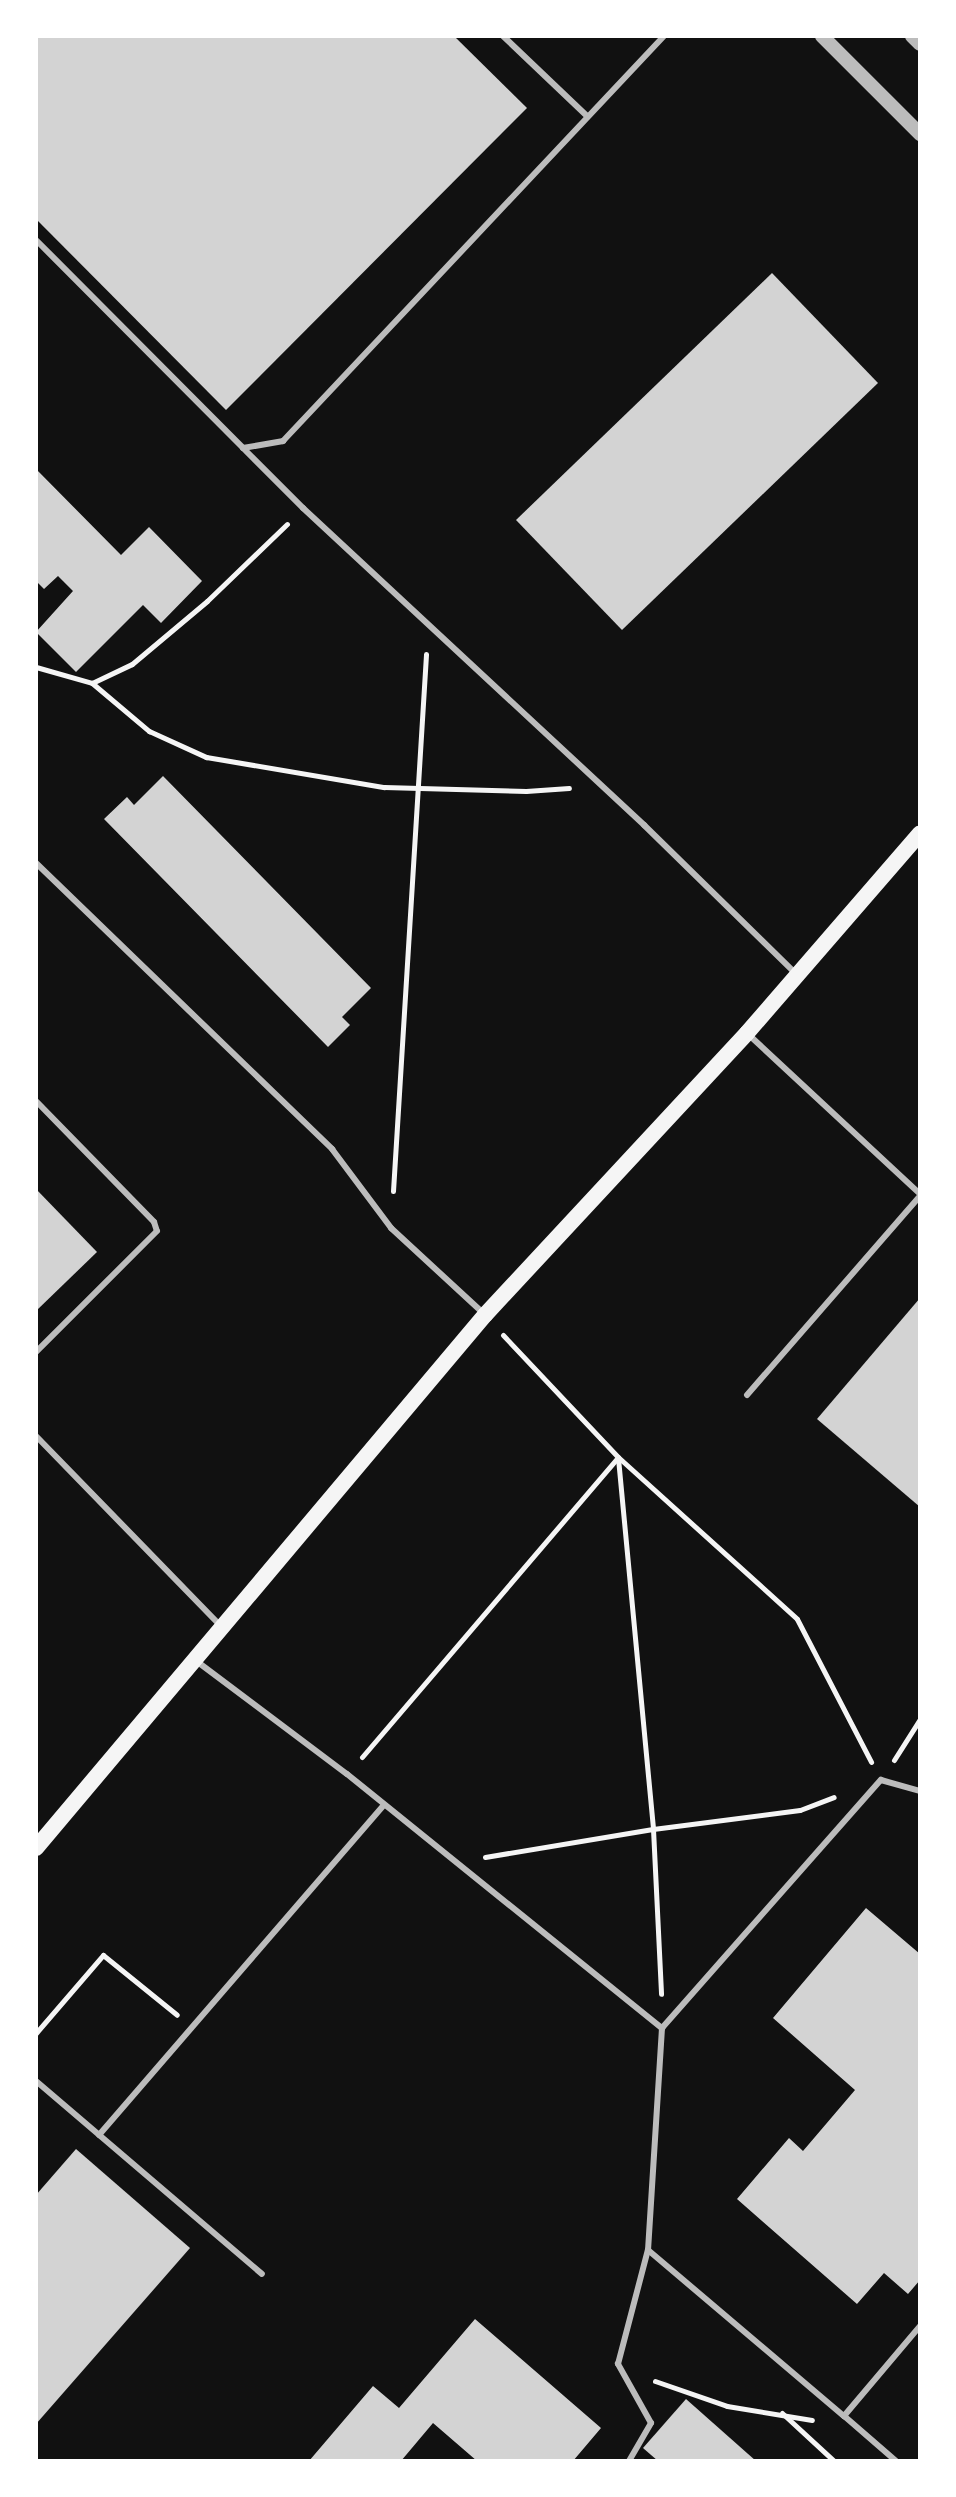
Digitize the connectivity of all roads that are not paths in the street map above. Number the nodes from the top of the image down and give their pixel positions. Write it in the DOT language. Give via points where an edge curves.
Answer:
graph roads {
  1 [pos="503,36"];
  2 [pos="664,36"];
  3 [pos="822,36"];
  4 [pos="912,36"];
  5 [pos="920,44"];
  6 [pos="587,116"];
  7 [pos="920,134"];
  8 [pos="36,240"];
  9 [pos="243,448"];
  10 [pos="920,833"];
  11 [pos="36,863"];
  12 [pos="43,870"];
  13 [pos="36,878"];
  14 [pos="798,976"];
  15 [pos="747,1033"];
  16 [pos="36,1101"];
  17 [pos="920,1195"];
  18 [pos="485,1315"];
  19 [pos="36,1352"];
  20 [pos="747,1395"];
  21 [pos="36,1436"];
  22 [pos="221,1626"];
  23 [pos="195,1660"];
  24 [pos="920,1791"];
  25 [pos="384,1805"];
  26 [pos="36,1848"];
  27 [pos="662,2028"];
  28 [pos="36,2081"];
  29 [pos="99,2135"];
  30 [pos="648,2250"];
  31 [pos="262,2274"];
  32 [pos="920,2326"];
  33 [pos="844,2416"];
  34 [pos="629,2461"];
  35 [pos="896,2461"];
  1 -- 6 [label="lane"];
  2 -- 6 [label="lane"];
  3 -- 7 [label="street"];
  4 -- 5 [label="street"];
  6 -- 9 [label="lane" via="283,441"];
  8 -- 9 [label="lane"];
  9 -- 14 [label="lane"];
  10 -- 14 [label="main road"];
  11 -- 12 [label="lane"];
  12 -- 13 [label="lane"];
  12 -- 18 [label="lane" via="332,1149 391,1228"];
  14 -- 15 [label="main road"];
  15 -- 17 [label="lane"];
  15 -- 18 [label="main road"];
  16 -- 19 [label="lane" via="157,1231"];
  17 -- 20 [label="lane"];
  18 -- 22 [label="main road"];
  21 -- 22 [label="lane"];
  22 -- 23 [label="main road"];
  23 -- 25 [label="lane"];
  23 -- 26 [label="main road"];
  24 -- 27 [label="lane" via="881,1780"];
  25 -- 27 [label="lane"];
  25 -- 29 [label="lane"];
  27 -- 30 [label="lane"];
  28 -- 29 [label="lane"];
  29 -- 31 [label="lane"];
  30 -- 33 [label="lane"];
  30 -- 34 [label="lane" via="618,2364 651,2423"];
  32 -- 33 [label="lane"];
  33 -- 35 [label="lane"];
}
